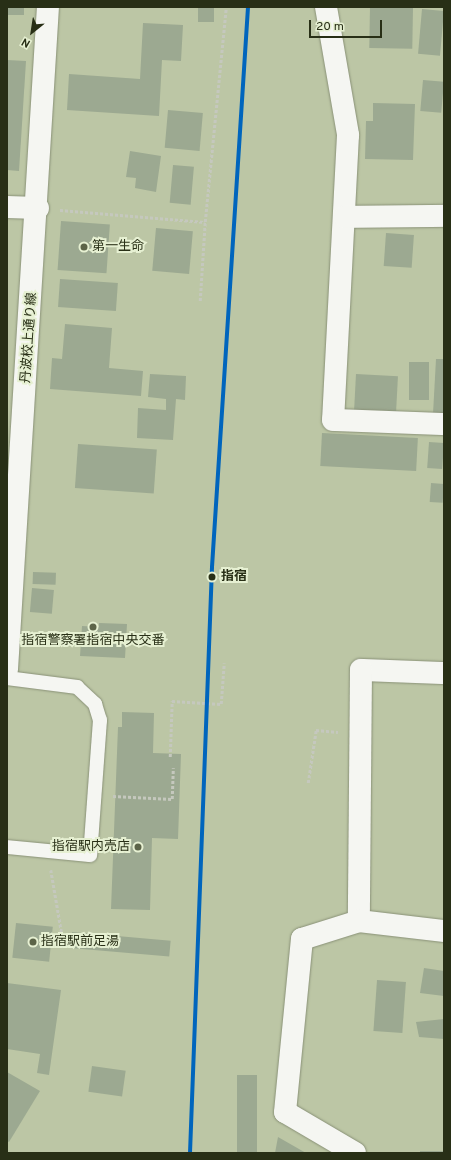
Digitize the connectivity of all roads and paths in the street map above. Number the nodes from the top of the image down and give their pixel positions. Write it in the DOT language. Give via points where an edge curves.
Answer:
graph roads {
  1 [pos="48,7"];
  2 [pos="226,7"];
  3 [pos="326,7"];
  4 [pos="7,207"];
  5 [pos="38,208"];
  6 [pos="444,216"];
  7 [pos="345,217"];
  8 [pos="205,222"];
  9 [pos="200,301"];
  10 [pos="444,424"];
  11 [pos="224,662"];
  12 [pos="7,669"];
  13 [pos="444,673"];
  14 [pos="7,678"];
  15 [pos="360,734"];
  16 [pos="170,757"];
  17 [pos="173,768"];
  18 [pos="308,783"];
  19 [pos="95,795"];
  20 [pos="7,847"];
  21 [pos="48,852"];
  22 [pos="359,921"];
  23 [pos="444,931"];
  24 [pos="63,940"];
  25 [pos="355,1153"];
  1 -- 5 [label="street, 丹波校上通り線"];
  2 -- 8 [label="path"];
  3 -- 7 [label="street" via="348,135"];
  4 -- 5 [label="street"];
  5 -- 8 [label="path"];
  5 -- 12 [label="street, 丹波校上通り線"];
  6 -- 7 [label="street"];
  7 -- 10 [label="street" via="333,420"];
  8 -- 9 [label="path"];
  11 -- 16 [label="path" via="221,704 172,701"];
  13 -- 15 [label="street" via="361,670"];
  14 -- 19 [label="lane" via="70,685 84,691 95,704 100,720"];
  15 -- 18 [label="path" via="316,730"];
  15 -- 22 [label="street"];
  17 -- 19 [label="path" via="172,799"];
  19 -- 21 [label="lane" via="90,855"];
  20 -- 21 [label="lane"];
  21 -- 24 [label="path"];
  22 -- 23 [label="street"];
  22 -- 25 [label="street" via="302,939 286,1112"];
}
